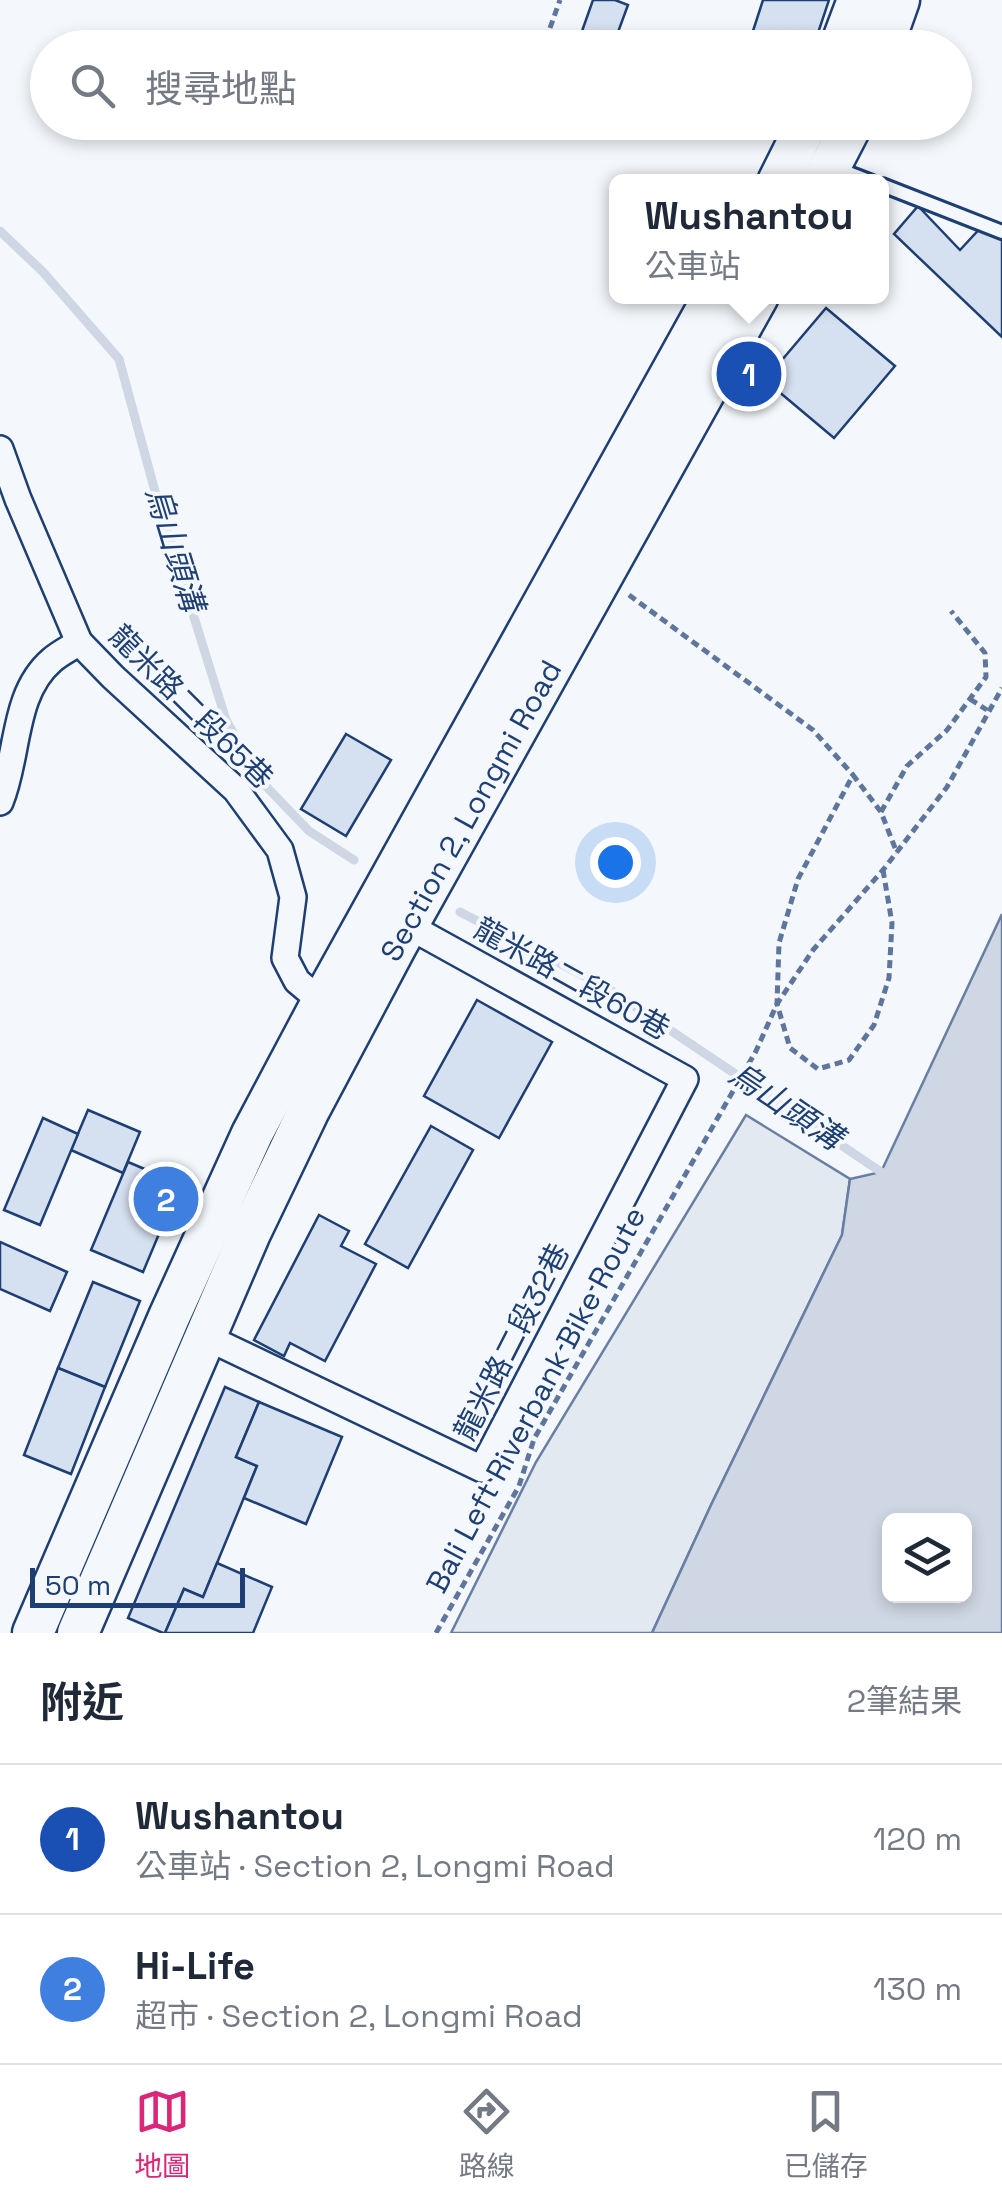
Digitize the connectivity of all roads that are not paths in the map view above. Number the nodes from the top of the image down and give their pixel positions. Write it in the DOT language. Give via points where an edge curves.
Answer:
graph roads {
  1 [pos="858,0"];
  2 [pos="899,0"];
  3 [pos="847,30"];
  4 [pos="888,30"];
  5 [pos="799,140"];
  6 [pos="844,140"];
  7 [pos="782,174"];
  8 [pos="827,174"];
  9 [pos="889,188"];
  10 [pos="1002,232"];
  11 [pos="710,304"];
  12 [pos="754,304"];
  13 [pos="0,449"];
  14 [pos="80,642"];
  15 [pos="0,802"];
  16 [pos="391,916"];
  17 [pos="322,1002"];
  18 [pos="685,1079"];
  19 [pos="206,1337"];
  20 [pos="34,1633"];
  21 [pos="78,1633"];
  1 -- 3 [label="main road"];
  2 -- 4 [label="main road"];
  5 -- 7 [label="main road"];
  6 -- 8 [label="main road"];
  9 -- 10 [label="lane"];
  11 -- 16 [label="main road, Section 2, Longmi Road"];
  12 -- 16 [label="main road, Section 2, Longmi Road" via="603,576"];
  13 -- 14 [label="street, 龍米路二段65巷"];
  14 -- 15 [label="street" via="50,661 29,689"];
  14 -- 17 [label="street, 龍米路二段65巷" via="236,790 280,850 293,897 285,958 297,981"];
  16 -- 17 [label="main road, Section 2, Longmi Road"];
  16 -- 18 [label="street, 龍米路二段60巷"];
  16 -- 19 [label="main road, Section 2, Longmi Road"];
  17 -- 20 [label="main road, Section 2, Longmi Road" via="252,1134"];
  18 -- 19 [label="street, 龍米路二段32巷" via="482,1469"];
  19 -- 21 [label="main road, Section 2, Longmi Road"];
}
